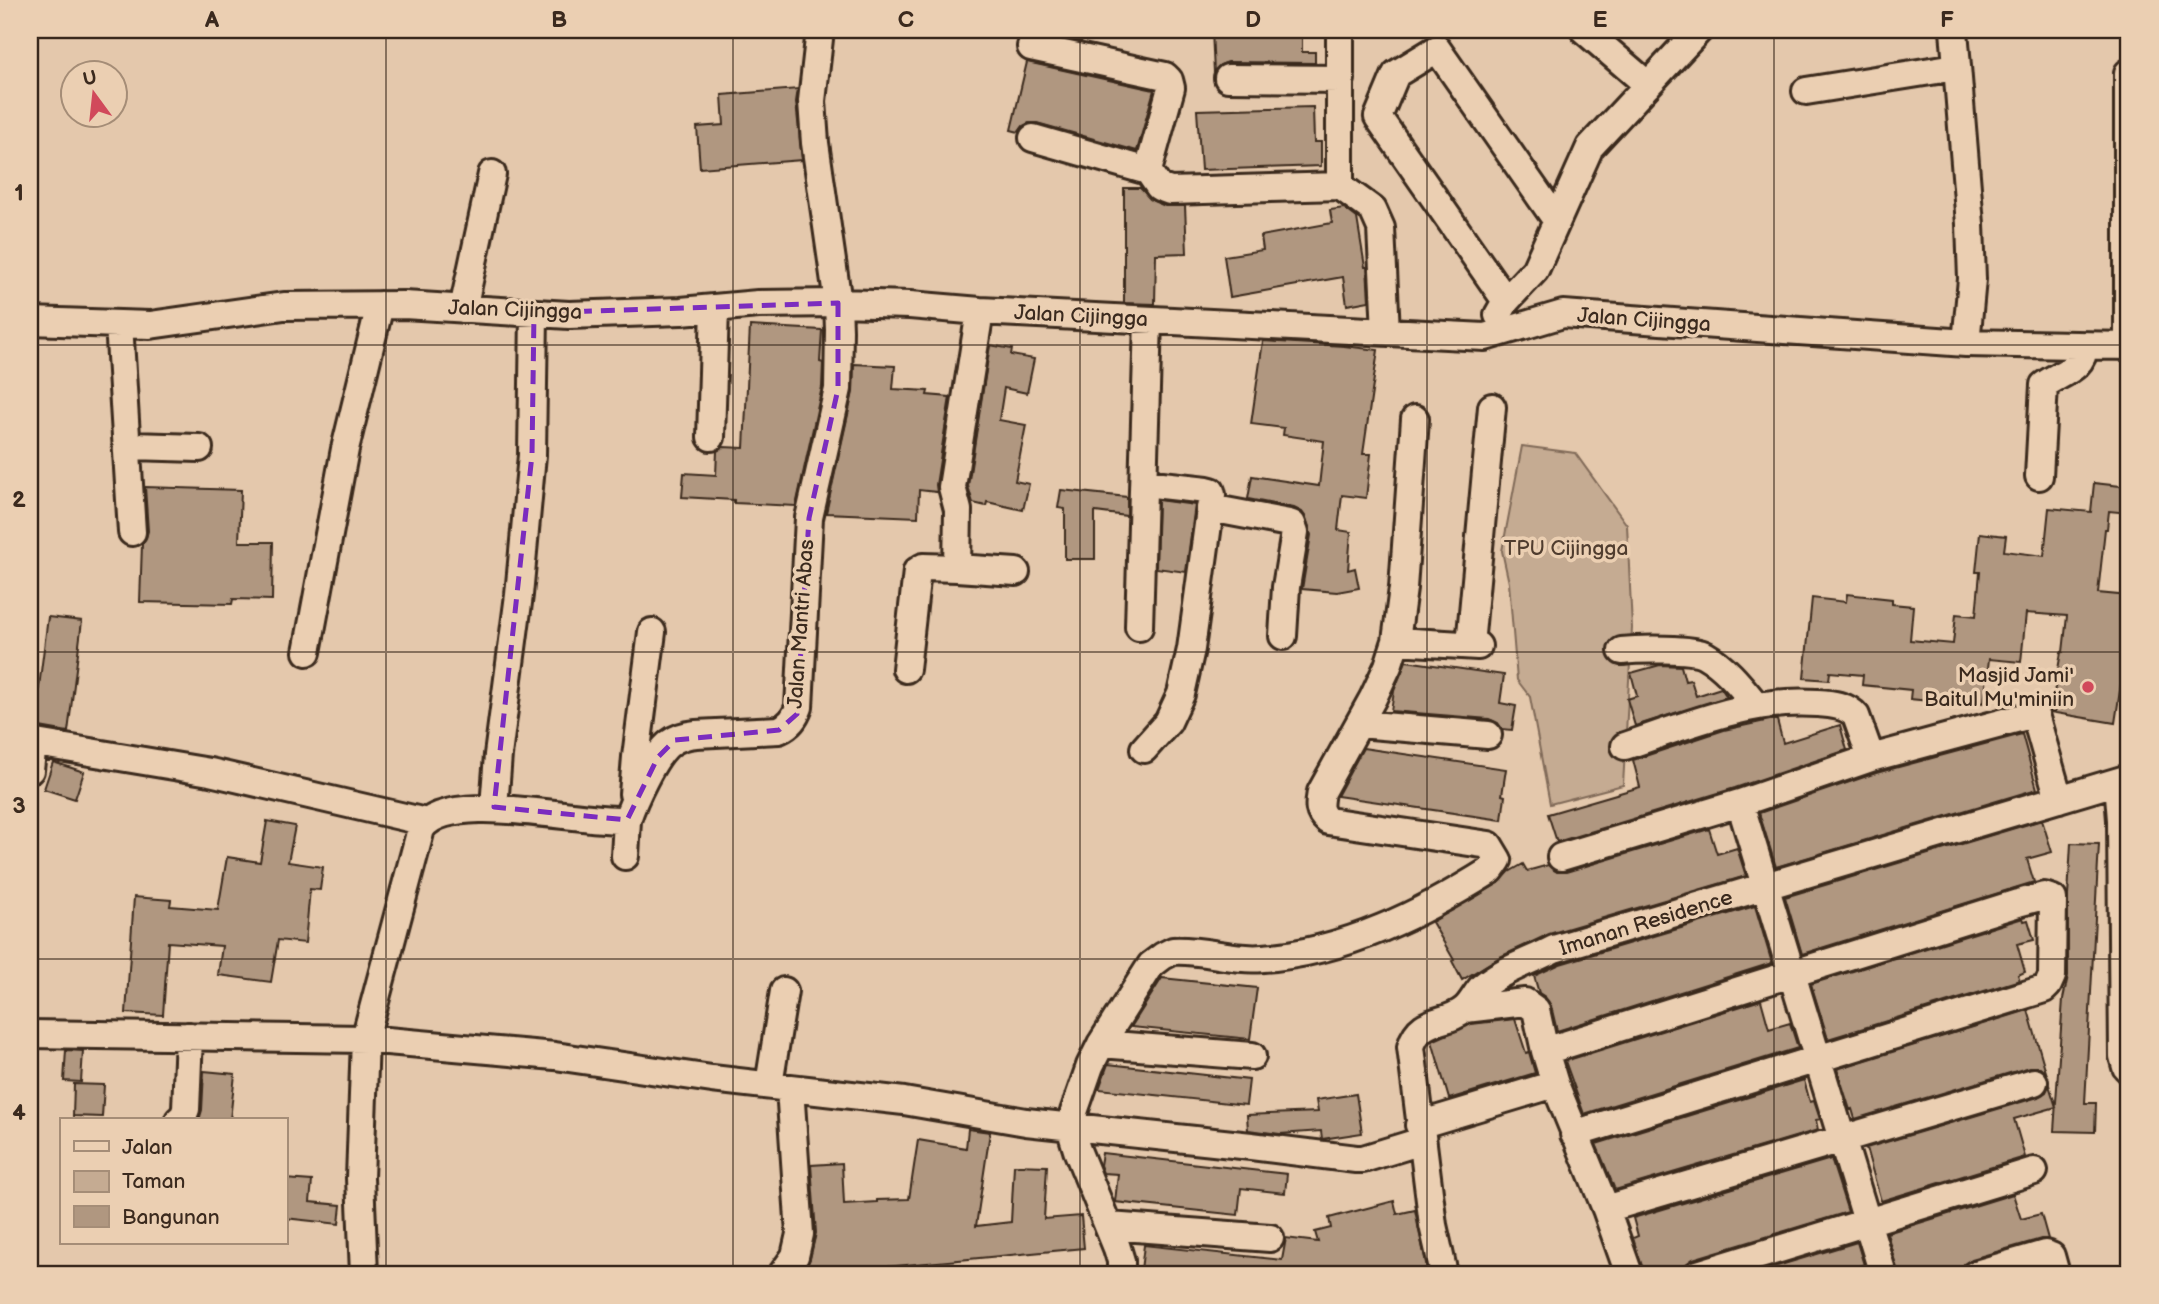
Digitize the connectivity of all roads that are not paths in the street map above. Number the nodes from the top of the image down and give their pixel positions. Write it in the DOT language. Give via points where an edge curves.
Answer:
graph roads {
  1 [pos="820,30"];
  2 [pos="1340,30"];
  3 [pos="1584,30"];
  4 [pos="1699,30"];
  5 [pos="1954,30"];
  6 [pos="1031,47"];
  7 [pos="1956,67"];
  8 [pos="2129,73"];
  9 [pos="1228,78"];
  10 [pos="1341,79"];
  11 [pos="1648,85"];
  12 [pos="1806,91"];
  13 [pos="1033,138"];
  14 [pos="1148,171"];
  15 [pos="492,174"];
  16 [pos="1339,186"];
  17 [pos="1557,221"];
  18 [pos="1506,301"];
  19 [pos="838,303"];
  20 [pos="380,306"];
  21 [pos="715,308"];
  22 [pos="463,309"];
  23 [pos="980,311"];
  24 [pos="534,313"];
  25 [pos="1148,320"];
  26 [pos="30,321"];
  27 [pos="119,324"];
  28 [pos="1386,332"];
  29 [pos="1485,337"];
  30 [pos="1966,343"];
  31 [pos="2084,346"];
  32 [pos="2129,346"];
  33 [pos="1492,407"];
  34 [pos="1415,419"];
  35 [pos="710,437"];
  36 [pos="128,444"];
  37 [pos="199,447"];
  38 [pos="2039,476"];
  39 [pos="1144,483"];
  40 [pos="1210,508"];
  41 [pos="132,532"];
  42 [pos="957,568"];
  43 [pos="1016,572"];
  44 [pos="1139,627"];
  45 [pos="652,632"];
  46 [pos="1283,636"];
  47 [pos="1396,641"];
  48 [pos="1622,650"];
  49 [pos="307,652"];
  50 [pos="906,669"];
  51 [pos="1757,706"];
  52 [pos="1359,724"];
  53 [pos="1488,735"];
  54 [pos="32,742"];
  55 [pos="1625,746"];
  56 [pos="1144,749"];
  57 [pos="1871,758"];
  58 [pos="30,770"];
  59 [pos="2123,780"];
  60 [pos="2059,799"];
  61 [pos="1740,803"];
  62 [pos="494,807"];
  63 [pos="630,812"];
  64 [pos="426,822"];
  65 [pos="625,856"];
  66 [pos="1561,857"];
  67 [pos="1767,887"];
  68 [pos="1792,973"];
  69 [pos="784,991"];
  70 [pos="1465,1009"];
  71 [pos="30,1034"];
  72 [pos="189,1036"];
  73 [pos="365,1038"];
  74 [pos="1101,1044"];
  75 [pos="1545,1051"];
  76 [pos="1252,1056"];
  77 [pos="1817,1058"];
  78 [pos="2129,1070"];
  79 [pos="2034,1082"];
  80 [pos="1555,1084"];
  81 [pos="779,1086"];
  82 [pos="181,1118"];
  83 [pos="1073,1128"];
  84 [pos="1421,1133"];
  85 [pos="1574,1134"];
  86 [pos="1842,1140"];
  87 [pos="2034,1171"];
  88 [pos="1606,1209"];
  89 [pos="1867,1222"];
  90 [pos="1109,1226"];
  91 [pos="1270,1238"];
  92 [pos="1440,1273"];
  93 [pos="364,1274"];
  94 [pos="782,1274"];
  95 [pos="1121,1274"];
  96 [pos="1629,1274"];
  97 [pos="1699,1274"];
  98 [pos="1883,1274"];
  99 [pos="1976,1274"];
  100 [pos="2056,1274"];
  1 -- 19 [label="street, Jalan Mantri Abas" via="813,101 815,143"];
  2 -- 10 [label="street"];
  3 -- 11 [label="street"];
  4 -- 11 [label="street"];
  5 -- 7 [label="street"];
  6 -- 14 [label="street" via="1169,80 1171,88"];
  7 -- 12 [label="street"];
  7 -- 30 [label="street" via="1972,279"];
  8 -- 32 [label="street"];
  9 -- 10 [label="street"];
  10 -- 16 [label="street"];
  11 -- 17 [label="street" via="1590,147"];
  13 -- 14 [label="street"];
  14 -- 16 [label="street" via="1159,187 1170,191"];
  15 -- 22 [label="street"];
  16 -- 28 [label="street" via="1373,210 1381,228"];
  17 -- 18 [label="street" via="1535,270"];
  17 -- 18 [label="street" via="1437,49 1396,74 1378,117"];
  18 -- 29 [label="street"];
  19 -- 21 [label="street, Jalan Cijingga"];
  19 -- 23 [label="street, Jalan Cijingga"];
  19 -- 63 [label="street, Jalan Mantri Abas" via="838,389 809,518 797,714 779,730 695,734 675,740 663,748"];
  20 -- 22 [label="street, Jalan Cijingga"];
  20 -- 27 [label="street, Jalan Cijingga" via="284,306"];
  20 -- 49 [label="street" via="345,449"];
  21 -- 24 [label="street, Jalan Cijingga"];
  21 -- 35 [label="street"];
  22 -- 24 [label="street, Jalan Cijingga"];
  23 -- 25 [label="street, Jalan Cijingga"];
  23 -- 42 [label="street" via="952,487 958,510"];
  24 -- 62 [label="street" via="532,455"];
  25 -- 28 [label="street, Jalan Cijingga"];
  25 -- 39 [label="street"];
  26 -- 27 [label="street, Jalan Cijingga"];
  27 -- 36 [label="street"];
  28 -- 29 [label="street, Jalan Cijingga"];
  29 -- 30 [label="street, Jalan Cijingga" via="1563,314"];
  30 -- 31 [label="street, Jalan Cijingga"];
  31 -- 32 [label="street, Jalan Cijingga"];
  31 -- 38 [label="street" via="2080,363 2045,385"];
  33 -- 47 [label="street" via="1474,645"];
  34 -- 47 [label="street"];
  36 -- 37 [label="street"];
  36 -- 41 [label="street"];
  39 -- 40 [label="street" via="1210,490"];
  39 -- 44 [label="street"];
  40 -- 46 [label="street" via="1293,526"];
  40 -- 56 [label="street" via="1181,694 1168,722"];
  42 -- 43 [label="street"];
  42 -- 50 [label="street" via="918,570"];
  45 -- 63 [label="street"];
  47 -- 52 [label="street"];
  48 -- 51 [label="street" via="1703,653 1730,674"];
  51 -- 55 [label="street"];
  51 -- 57 [label="street" via="1796,702 1842,706 1856,716"];
  52 -- 53 [label="street"];
  52 -- 74 [label="street" via="1321,792 1321,815 1328,821 1489,845 1498,860 1495,865 1402,918 1338,944 1262,958 1181,951 1163,956 1151,965"];
  54 -- 58 [label="street"];
  54 -- 64 [label="street" via="210,772"];
  57 -- 60 [label="street" via="2033,716"];
  57 -- 61 [label="street"];
  59 -- 60 [label="street, Imanan Residence"];
  59 -- 78 [label="street" via="2122,1044"];
  60 -- 67 [label="street, Imanan Residence"];
  61 -- 66 [label="street"];
  61 -- 67 [label="street"];
  62 -- 63 [label="street" via="601,821"];
  62 -- 64 [label="street" via="451,812"];
  63 -- 65 [label="street"];
  64 -- 73 [label="street"];
  67 -- 68 [label="street"];
  67 -- 70 [label="street, Imanan Residence" via="1554,949 1494,979"];
  68 -- 75 [label="street"];
  68 -- 77 [label="street"];
  68 -- 77 [label="street" via="2044,896 2053,899 2052,976 2043,989"];
  69 -- 81 [label="street"];
  70 -- 75 [label="street" via="1518,1002 1531,1005"];
  70 -- 84 [label="street, Imanan Residence" via="1421,1028 1413,1038"];
  71 -- 72 [label="street"];
  72 -- 73 [label="street"];
  72 -- 82 [label="street" via="186,1109"];
  73 -- 81 [label="street" via="555,1056"];
  73 -- 93 [label="street" via="360,1178"];
  74 -- 76 [label="street"];
  74 -- 83 [label="street" via="1074,1112"];
  75 -- 80 [label="street"];
  77 -- 85 [label="street"];
  77 -- 86 [label="street"];
  79 -- 86 [label="street"];
  80 -- 84 [label="street"];
  80 -- 85 [label="street"];
  81 -- 83 [label="street"];
  81 -- 94 [label="street" via="800,1234 795,1256"];
  83 -- 84 [label="street" via="1356,1160"];
  83 -- 90 [label="street" via="1077,1150"];
  84 -- 92 [label="street, Imanan Residence"];
  85 -- 88 [label="street"];
  86 -- 88 [label="street"];
  86 -- 89 [label="street"];
  87 -- 89 [label="street"];
  88 -- 96 [label="street"];
  89 -- 97 [label="street"];
  89 -- 98 [label="street"];
  90 -- 91 [label="street"];
  90 -- 95 [label="street"];
  99 -- 100 [label="street" via="2045,1254 2051,1256"];
}
